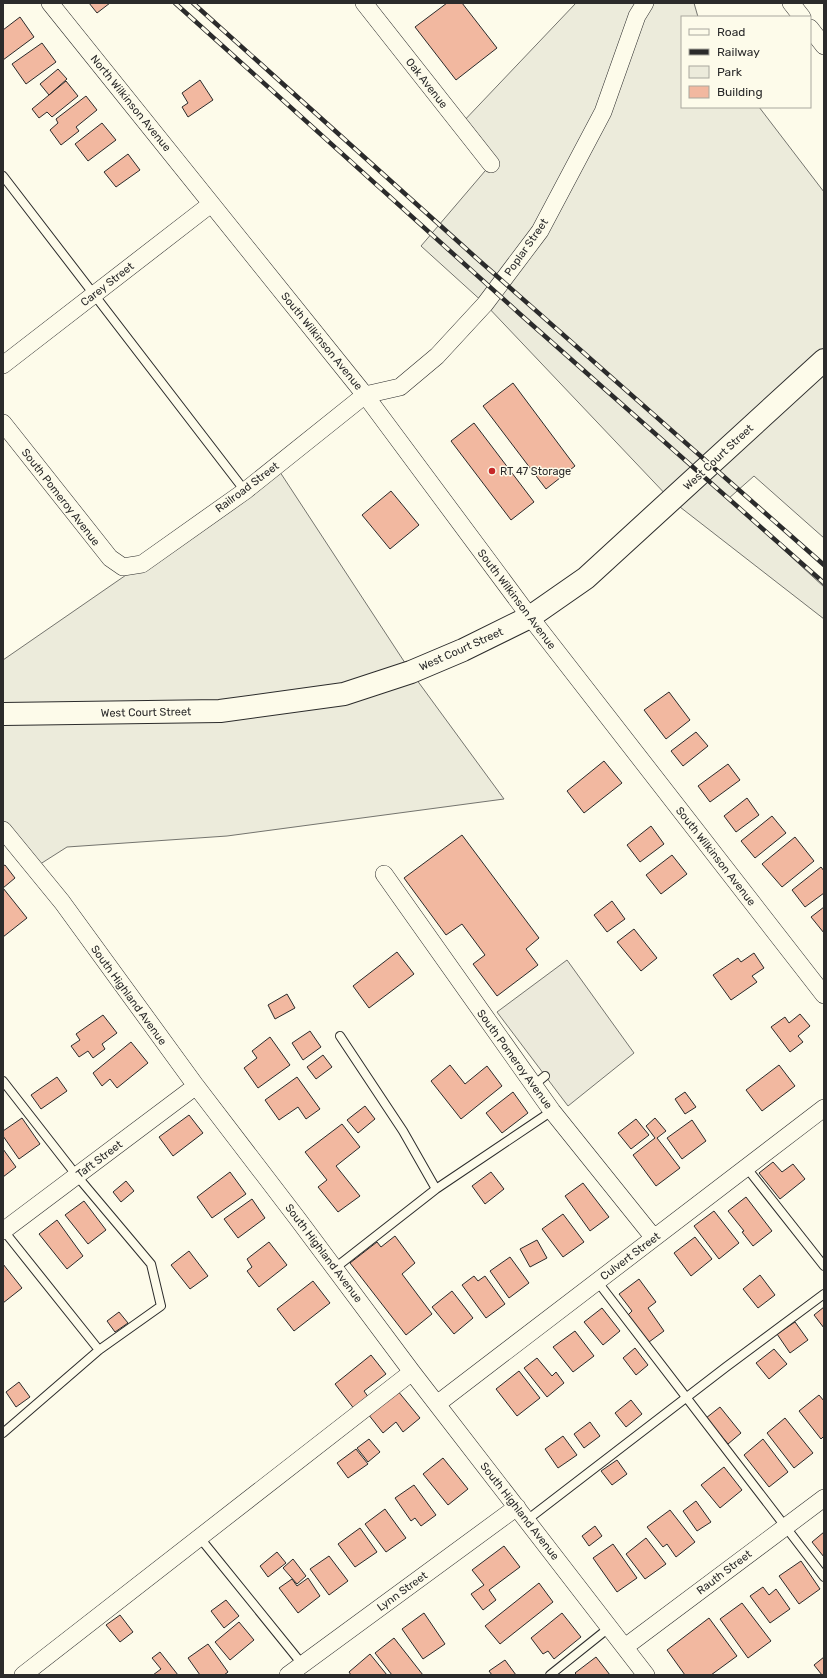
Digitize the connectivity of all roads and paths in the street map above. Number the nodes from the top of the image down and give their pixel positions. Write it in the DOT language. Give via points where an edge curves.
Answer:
graph roads {
  1 [pos="50,3"];
  2 [pos="364,3"];
  3 [pos="645,3"];
  4 [pos="791,3"];
  5 [pos="801,16"];
  6 [pos="811,29"];
  7 [pos="824,46"];
  8 [pos="491,164"];
  9 [pos="3,176"];
  10 [pos="211,204"];
  11 [pos="94,295"];
  12 [pos="824,360"];
  13 [pos="3,365"];
  14 [pos="365,395"];
  15 [pos="3,423"];
  16 [pos="245,491"];
  17 [pos="123,567"];
  18 [pos="530,617"];
  19 [pos="3,714"];
  20 [pos="3,830"];
  21 [pos="384,874"];
  22 [pos="824,995"];
  23 [pos="340,1036"];
  24 [pos="3,1081"];
  25 [pos="196,1086"];
  26 [pos="824,1108"];
  27 [pos="552,1111"];
  28 [pos="746,1167"];
  29 [pos="77,1176"];
  30 [pos="436,1189"];
  31 [pos="3,1231"];
  32 [pos="654,1238"];
  33 [pos="824,1266"];
  34 [pos="335,1268"];
  35 [pos="597,1281"];
  36 [pos="824,1294"];
  37 [pos="99,1350"];
  38 [pos="412,1372"];
  39 [pos="687,1397"];
  40 [pos="437,1404"];
  41 [pos="3,1432"];
  42 [pos="824,1498"];
  43 [pos="522,1514"];
  44 [pos="786,1526"];
  45 [pos="200,1538"];
  46 [pos="824,1577"];
  47 [pos="610,1627"];
  48 [pos="625,1646"];
  49 [pos="306,1670"];
  50 [pos="23,1675"];
  51 [pos="288,1675"];
  52 [pos="550,1675"];
  53 [pos="646,1675"];
  1 -- 10 [label="street, North Wilkinson Avenue"];
  2 -- 8 [label="street, Oak Avenue"];
  3 -- 14 [label="street, Poplar Street" via="637,16 603,112 540,231 485,304 437,356 400,387"];
  4 -- 5 [label="street"];
  6 -- 7 [label="street"];
  9 -- 11 [label="lane"];
  10 -- 11 [label="street, Carey Street"];
  10 -- 14 [label="street, South Wilkinson Avenue"];
  11 -- 13 [label="street, Carey Street"];
  11 -- 16 [label="lane"];
  12 -- 18 [label="main road, West Court Street" via="586,578"];
  14 -- 16 [label="street, Railroad Street"];
  14 -- 18 [label="street, South Wilkinson Avenue"];
  15 -- 17 [label="street, South Pomeroy Avenue" via="110,558"];
  16 -- 17 [label="street, Railroad Street" via="142,564"];
  18 -- 19 [label="main road, West Court Street" via="411,672 344,694 220,711"];
  18 -- 22 [label="street, South Wilkinson Avenue"];
  20 -- 25 [label="street, South Highland Avenue" via="62,902"];
  21 -- 27 [label="street, South Pomeroy Avenue" via="540,1080"];
  23 -- 30 [label="lane" via="403,1132"];
  24 -- 29 [label="lane"];
  25 -- 29 [label="street, Taft Street"];
  25 -- 34 [label="street, South Highland Avenue"];
  26 -- 28 [label="street, Culvert Street"];
  27 -- 30 [label="lane"];
  27 -- 32 [label="street, South Pomeroy Avenue"];
  28 -- 32 [label="street, Culvert Street"];
  28 -- 33 [label="lane"];
  29 -- 31 [label="street, Taft Street"];
  29 -- 37 [label="lane" via="151,1264 161,1306"];
  30 -- 34 [label="lane"];
  31 -- 37 [label="lane"];
  32 -- 35 [label="street, Culvert Street"];
  34 -- 38 [label="street, South Highland Avenue"];
  35 -- 39 [label="lane"];
  35 -- 40 [label="street, Culvert Street"];
  36 -- 39 [label="lane"];
  37 -- 41 [label="lane"];
  38 -- 40 [label="street, South Highland Avenue"];
  38 -- 45 [label="street"];
  39 -- 43 [label="lane"];
  39 -- 44 [label="lane"];
  40 -- 43 [label="street, South Highland Avenue"];
  42 -- 44 [label="street, Rauth Street"];
  43 -- 47 [label="street, South Highland Avenue"];
  43 -- 49 [label="street, Lynn Street"];
  44 -- 46 [label="lane"];
  44 -- 48 [label="street, Rauth Street"];
  45 -- 49 [label="lane"];
  45 -- 50 [label="street"];
  47 -- 48 [label="street, South Highland Avenue"];
  47 -- 52 [label="lane"];
  48 -- 53 [label="street, South Highland Avenue"];
  49 -- 51 [label="street, Lynn Street"];
}
